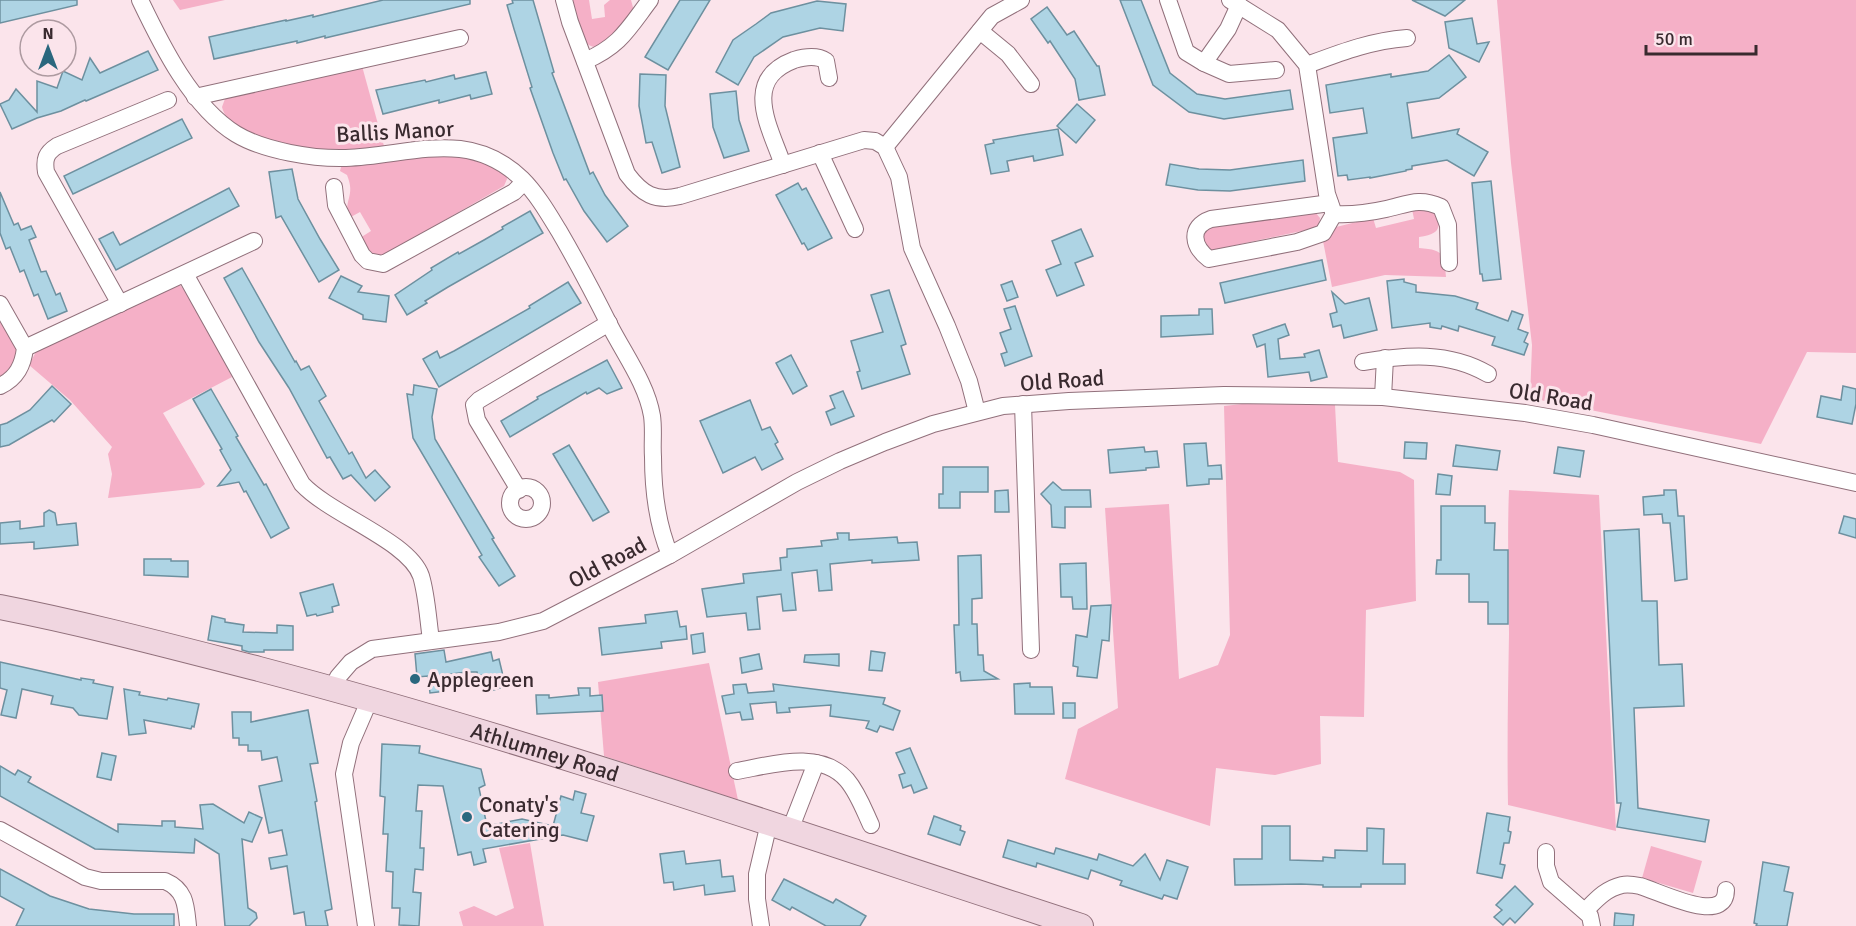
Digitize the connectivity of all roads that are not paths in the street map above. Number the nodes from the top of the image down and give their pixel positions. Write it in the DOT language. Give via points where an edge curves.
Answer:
graph roads {
  1 [pos="140,0"];
  2 [pos="564,0"];
  3 [pos="650,0"];
  4 [pos="1021,0"];
  5 [pos="1168,0"];
  6 [pos="1234,3"];
  7 [pos="980,31"];
  8 [pos="460,38"];
  9 [pos="1407,38"];
  10 [pos="585,61"];
  11 [pos="1204,63"];
  12 [pos="1307,65"];
  13 [pos="1276,70"];
  14 [pos="829,78"];
  15 [pos="1032,84"];
  16 [pos="195,97"];
  17 [pos="168,100"];
  18 [pos="885,147"];
  19 [pos="820,153"];
  20 [pos="783,165"];
  21 [pos="525,182"];
  22 [pos="334,187"];
  23 [pos="1332,208"];
  24 [pos="855,229"];
  25 [pos="254,241"];
  26 [pos="1449,263"];
  27 [pos="185,274"];
  28 [pos="0,304"];
  29 [pos="120,304"];
  30 [pos="609,323"];
  31 [pos="25,348"];
  32 [pos="1386,358"];
  33 [pos="1363,362"];
  34 [pos="1488,374"];
  35 [pos="0,386"];
  36 [pos="1383,397"];
  37 [pos="1023,404"];
  38 [pos="977,412"];
  39 [pos="1856,483"];
  40 [pos="519,490"];
  41 [pos="669,555"];
  42 [pos="0,607"];
  43 [pos="431,640"];
  44 [pos="1031,650"];
  45 [pos="332,688"];
  46 [pos="370,699"];
  47 [pos="816,763"];
  48 [pos="737,771"];
  49 [pos="871,825"];
  50 [pos="779,826"];
  51 [pos="0,830"];
  52 [pos="1546,852"];
  53 [pos="1725,891"];
  54 [pos="1588,919"];
  55 [pos="188,926"];
  56 [pos="366,926"];
  57 [pos="761,926"];
  58 [pos="1081,926"];
  1 -- 16 [label="street, Ballis Manor"];
  2 -- 10 [label="street"];
  3 -- 10 [label="street" via="618,42"];
  4 -- 7 [label="street" via="992,16"];
  5 -- 11 [label="street" via="1186,52"];
  6 -- 11 [label="street" via="1228,29"];
  6 -- 12 [label="street" via="1278,30"];
  7 -- 15 [label="street" via="1008,54"];
  7 -- 18 [label="street"];
  8 -- 16 [label="street"];
  9 -- 12 [label="street" via="1360,45"];
  10 -- 20 [label="street" via="627,174 643,192 666,199"];
  11 -- 13 [label="street" via="1229,74"];
  12 -- 23 [label="street"];
  14 -- 20 [label="street" via="826,61 812,57 791,61 768,79 764,88 765,114"];
  16 -- 21 [label="street, Ballis Manor" via="237,135 263,146 346,158 445,147 492,157"];
  17 -- 29 [label="street" via="57,146 44,161 46,172"];
  18 -- 19 [label="street" via="864,140"];
  18 -- 38 [label="street" via="899,177 912,248 969,381"];
  19 -- 20 [label="street"];
  19 -- 24 [label="street"];
  21 -- 22 [label="street" via="383,264 368,261 362,255 336,205"];
  21 -- 30 [label="street, Ballis Manor" via="543,204"];
  23 -- 23 [label="street" via="1323,233 1297,242 1209,259 1199,252 1197,230 1202,222 1211,219"];
  23 -- 26 [label="street" via="1363,213 1408,202 1429,202 1441,207 1448,225"];
  25 -- 27 [label="street"];
  27 -- 29 [label="street"];
  27 -- 43 [label="street" via="302,484 325,505 394,546 415,564 421,577"];
  28 -- 31 [label="street"];
  29 -- 31 [label="street"];
  30 -- 40 [label="street" via="474,405 477,420"];
  30 -- 41 [label="street, Ballis Manor" via="644,390 652,415 655,496 659,526"];
  31 -- 35 [label="street" via="18,371"];
  32 -- 33 [label="street"];
  32 -- 34 [label="street" via="1426,355 1465,363"];
  32 -- 36 [label="street"];
  36 -- 37 [label="street, Old Road" via="1224,395"];
  36 -- 39 [label="street, Old Road" via="1593,425"];
  37 -- 38 [label="street, Old Road"];
  37 -- 44 [label="street"];
  38 -- 41 [label="street, Old Road" via="933,424 840,462"];
  41 -- 43 [label="street, Old Road" via="543,621 510,630"];
  42 -- 45 [label="main road, Athlumney Road"];
  43 -- 45 [label="street, Old Road" via="366,652 351,662"];
  45 -- 46 [label="main road, Athlumney Road"];
  46 -- 50 [label="main road, Athlumney Road"];
  46 -- 56 [label="street" via="351,742 344,774"];
  47 -- 48 [label="street" via="790,762"];
  47 -- 49 [label="street" via="839,772 847,780"];
  47 -- 50 [label="street"];
  50 -- 57 [label="street" via="757,874"];
  50 -- 58 [label="main road, Athlumney Road"];
  51 -- 55 [label="street" via="85,877 165,881 174,885 184,900"];
  52 -- 54 [label="street" via="1551,882"];
  53 -- 54 [label="street" via="1721,908 1708,914 1640,886 1623,885 1603,892"];
}
